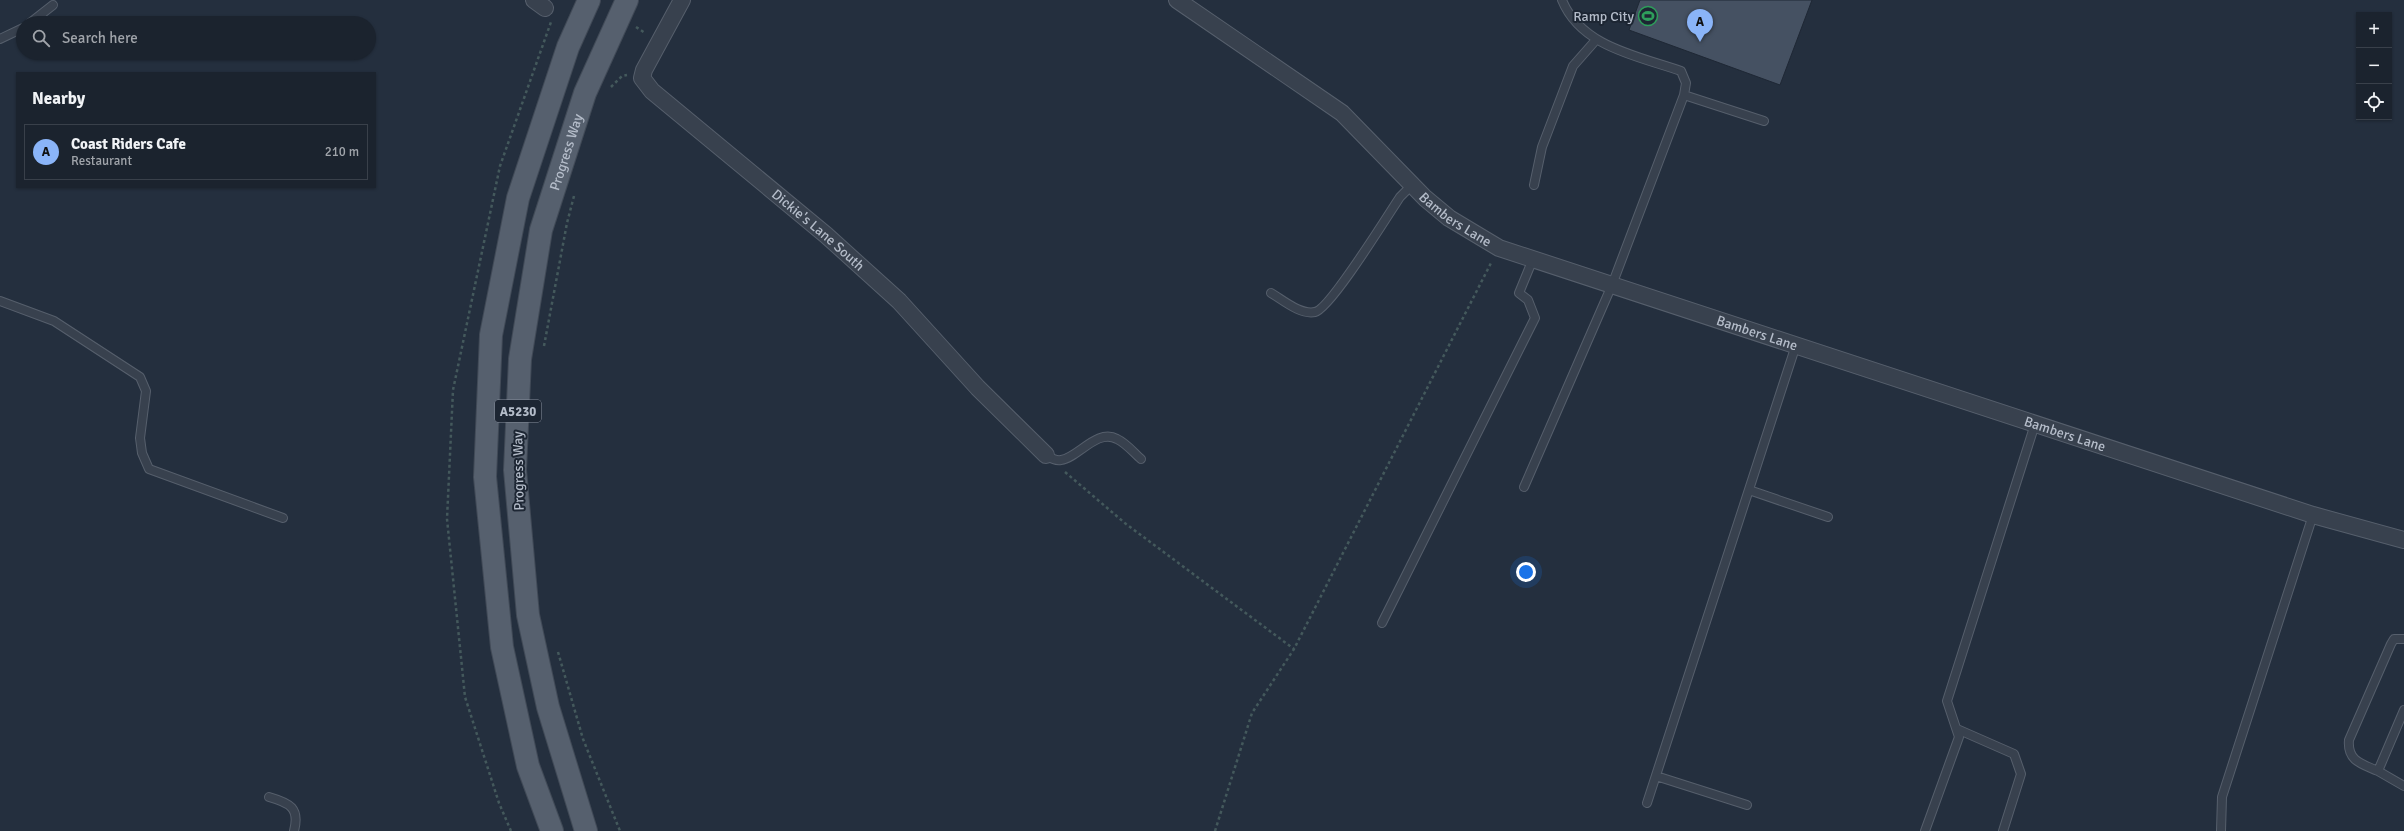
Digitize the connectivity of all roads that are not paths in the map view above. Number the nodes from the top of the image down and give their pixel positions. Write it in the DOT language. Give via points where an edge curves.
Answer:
graph roads {
  1 [pos="589,0"];
  2 [pos="627,0"];
  3 [pos="682,0"];
  4 [pos="1177,0"];
  5 [pos="1562,0"];
  6 [pos="53,5"];
  7 [pos="39,16"];
  8 [pos="16,31"];
  9 [pos="0,39"];
  10 [pos="1595,40"];
  11 [pos="1684,95"];
  12 [pos="1764,121"];
  13 [pos="1412,185"];
  14 [pos="1534,185"];
  15 [pos="1533,259"];
  16 [pos="1612,285"];
  17 [pos="1271,293"];
  18 [pos="0,300"];
  19 [pos="1796,345"];
  20 [pos="2035,424"];
  21 [pos="1046,455"];
  22 [pos="1141,459"];
  23 [pos="1524,487"];
  24 [pos="1748,490"];
  25 [pos="2313,515"];
  26 [pos="1828,517"];
  27 [pos="283,518"];
  28 [pos="2404,540"];
  29 [pos="1382,623"];
  30 [pos="2404,639"];
  31 [pos="2404,710"];
  32 [pos="1957,729"];
  33 [pos="2378,771"];
  34 [pos="1656,776"];
  35 [pos="2404,786"];
  36 [pos="269,797"];
  37 [pos="1647,803"];
  38 [pos="1747,805"];
  39 [pos="294,831"];
  40 [pos="552,831"];
  41 [pos="586,831"];
  42 [pos="1925,831"];
  43 [pos="2003,831"];
  44 [pos="2221,831"];
  1 -- 40 [label="main road, A5230" via="568,47 518,198 491,335 485,477 502,647 528,766"];
  2 -- 41 [label="main road, Progress Way / A5230" via="585,93 542,230 520,367 515,470 528,615 548,707"];
  3 -- 21 [label="street, Dickie's Lane South" via="644,70 642,78 652,91 826,235 899,301 978,388"];
  4 -- 13 [label="street, Bambers Lane" via="1342,113"];
  5 -- 10 [label="lane" via="1574,23"];
  6 -- 7 [label="lane"];
  8 -- 9 [label="lane"];
  10 -- 11 [label="lane" via="1681,71 1686,83"];
  10 -- 14 [label="lane" via="1573,66 1542,147"];
  11 -- 12 [label="lane"];
  11 -- 16 [label="lane"];
  13 -- 15 [label="street, Bambers Lane" via="1449,218 1499,248"];
  13 -- 17 [label="lane" via="1400,197 1335,293 1320,310 1300,310"];
  15 -- 16 [label="street, Bambers Lane"];
  15 -- 29 [label="lane" via="1519,293 1528,300 1535,318"];
  16 -- 19 [label="street, Bambers Lane"];
  16 -- 23 [label="lane"];
  18 -- 27 [label="lane" via="54,321 140,377 146,391 140,438 142,453 149,469"];
  19 -- 20 [label="street, Bambers Lane"];
  19 -- 24 [label="lane"];
  20 -- 25 [label="street, Bambers Lane"];
  20 -- 32 [label="lane" via="1947,700"];
  21 -- 22 [label="lane" via="1062,460 1089,444 1111,437 1118,439"];
  24 -- 26 [label="lane"];
  24 -- 34 [label="lane"];
  25 -- 28 [label="street, Bambers Lane"];
  25 -- 44 [label="lane" via="2222,798"];
  30 -- 33 [label="lane" via="2394,639 2391,644 2349,740 2348,749 2355,761"];
  31 -- 33 [label="lane"];
  32 -- 42 [label="lane" via="1959,737"];
  32 -- 43 [label="lane" via="2014,754 2021,774"];
  33 -- 35 [label="lane"];
  34 -- 37 [label="lane"];
  34 -- 38 [label="lane"];
  36 -- 39 [label="lane" via="285,801 292,808 297,821"];
}
